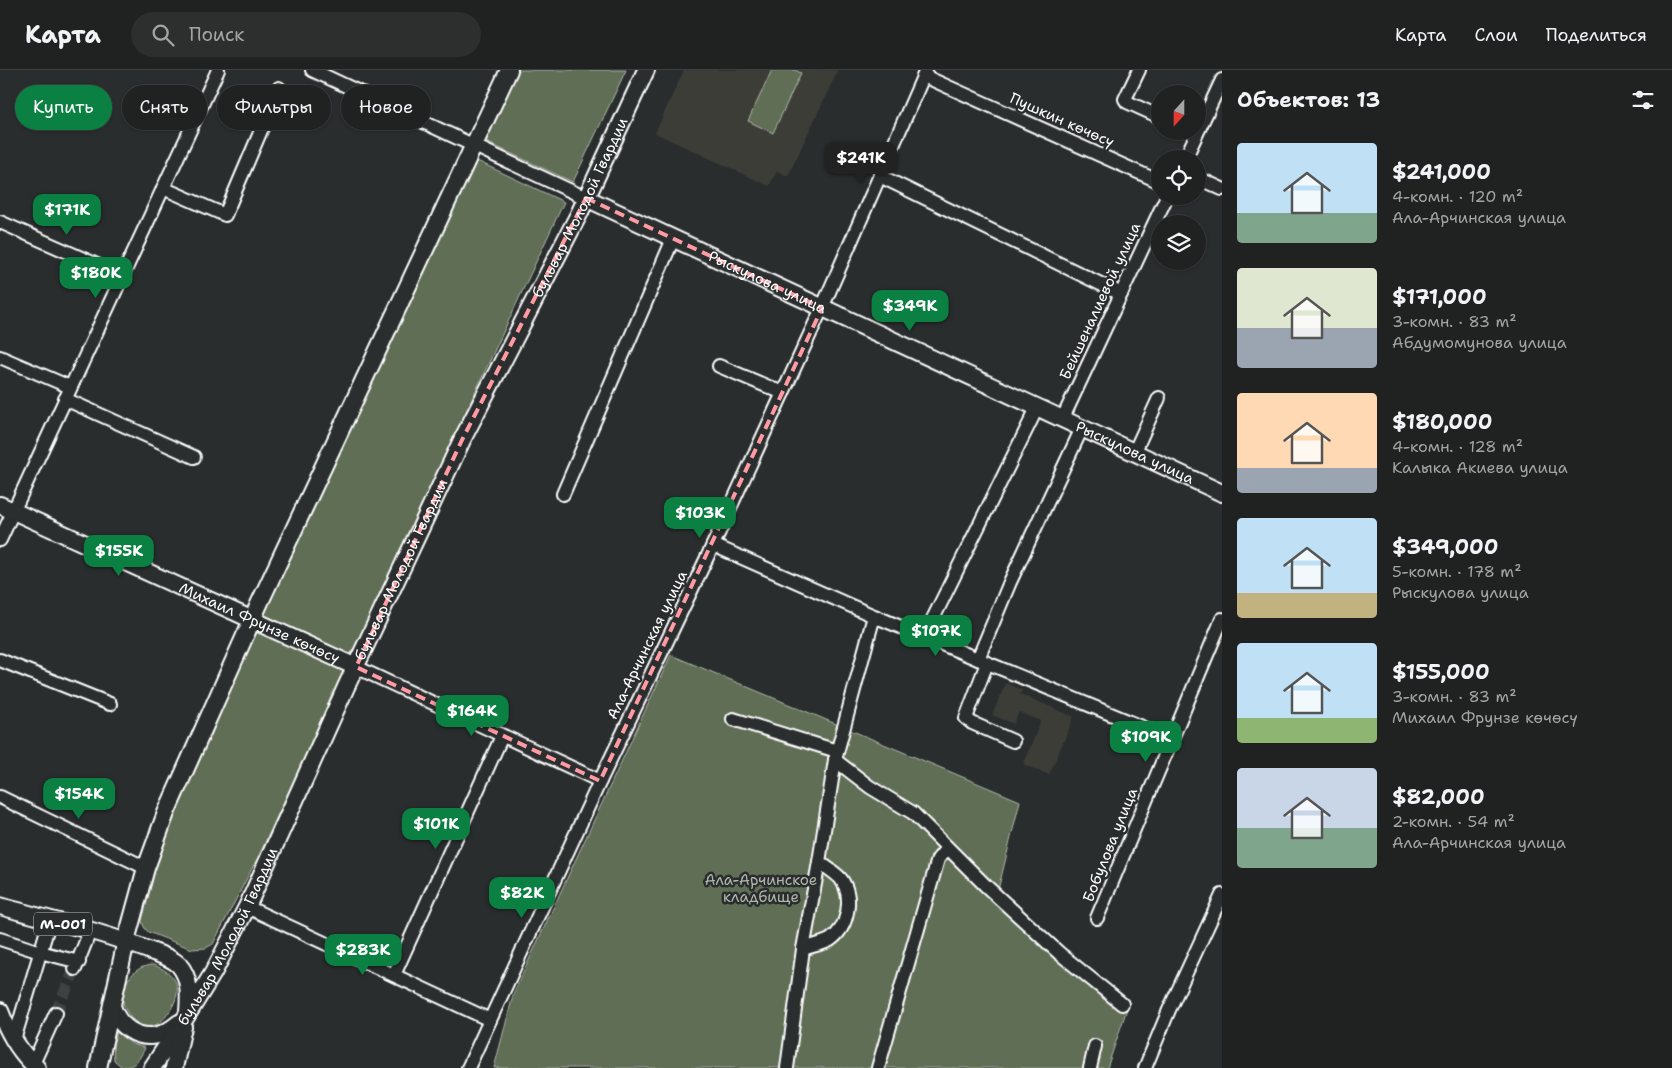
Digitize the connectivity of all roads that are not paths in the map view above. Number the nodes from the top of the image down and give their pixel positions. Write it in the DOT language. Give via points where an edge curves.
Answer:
graph roads {
  1 [pos="218,70"];
  2 [pos="312,70"];
  3 [pos="509,70"];
  4 [pos="646,70"];
  5 [pos="1139,70"];
  6 [pos="925,73"];
  7 [pos="1222,80"];
  8 [pos="1206,109"];
  9 [pos="1151,113"];
  10 [pos="261,130"];
  11 [pos="474,146"];
  12 [pos="880,176"];
  13 [pos="1151,178"];
  14 [pos="1206,182"];
  15 [pos="163,188"];
  16 [pos="1222,189"];
  17 [pos="586,198"];
  18 [pos="1163,205"];
  19 [pos="0,222"];
  20 [pos="673,239"];
  21 [pos="122,276"];
  22 [pos="1121,294"];
  23 [pos="822,308"];
  24 [pos="0,357"];
  25 [pos="719,366"];
  26 [pos="67,393"];
  27 [pos="783,393"];
  28 [pos="1158,398"];
  29 [pos="1037,408"];
  30 [pos="1062,420"];
  31 [pos="1082,428"];
  32 [pos="1134,453"];
  33 [pos="194,457"];
  34 [pos="1222,493"];
  35 [pos="563,494"];
  36 [pos="6,508"];
  37 [pos="0,540"];
  38 [pos="713,545"];
  39 [pos="874,616"];
  40 [pos="1222,618"];
  41 [pos="252,621"];
  42 [pos="924,637"];
  43 [pos="0,660"];
  44 [pos="982,661"];
  45 [pos="356,667"];
  46 [pos="110,704"];
  47 [pos="733,719"];
  48 [pos="502,736"];
  49 [pos="1171,740"];
  50 [pos="1014,741"];
  51 [pos="836,756"];
  52 [pos="600,781"];
  53 [pos="0,797"];
  54 [pos="946,848"];
  55 [pos="819,862"];
  56 [pos="146,868"];
  57 [pos="1222,895"];
  58 [pos="0,906"];
  59 [pos="247,907"];
  60 [pos="1097,918"];
  61 [pos="50,920"];
  62 [pos="90,931"];
  63 [pos="0,939"];
  64 [pos="126,941"];
  65 [pos="803,949"];
  66 [pos="40,952"];
  67 [pos="394,975"];
  68 [pos="1122,1004"];
  69 [pos="112,1006"];
  70 [pos="0,1012"];
  71 [pos="56,1013"];
  72 [pos="186,1018"];
  73 [pos="490,1020"];
  74 [pos="14,1040"];
  75 [pos="1095,1046"];
  76 [pos="35,1066"];
  77 [pos="98,1068"];
  78 [pos="152,1068"];
  79 [pos="174,1068"];
  80 [pos="468,1068"];
  81 [pos="787,1068"];
  82 [pos="878,1068"];
  83 [pos="1090,1068"];
  84 [pos="1145,1068"];
  1 -- 15 [label="street"];
  2 -- 11 [label="street, Рыскулова улица"];
  3 -- 11 [label="main road"];
  4 -- 17 [label="main road, бульвар Молодой Гвардии"];
  5 -- 9 [label="street" via="1126,99"];
  6 -- 12 [label="street, Ала-Арчинская улица"];
  6 -- 13 [label="street, Пушкин көчөсү"];
  7 -- 8 [label="street"];
  10 -- 15 [label="street" via="225,215"];
  11 -- 17 [label="street, Рыскулова улица"];
  11 -- 41 [label="main road"];
  12 -- 22 [label="street"];
  12 -- 23 [label="street, Ала-Арчинская улица"];
  14 -- 16 [label="street"];
  15 -- 21 [label="street"];
  17 -- 20 [label="main road, Рыскулова улица"];
  17 -- 45 [label="main road, бульвар Молодой Гвардии" via="462,440"];
  18 -- 22 [label="street, Бейшеналиевой улица"];
  19 -- 21 [label="street"];
  20 -- 23 [label="main road, Рыскулова улица"];
  20 -- 35 [label="street"];
  21 -- 26 [label="street"];
  22 -- 30 [label="street, Бейшеналиевой улица"];
  23 -- 27 [label="street, Ала-Арчинская улица"];
  23 -- 29 [label="main road, Рыскулова улица"];
  24 -- 26 [label="street"];
  25 -- 27 [label="street"];
  26 -- 33 [label="street"];
  26 -- 36 [label="street"];
  27 -- 38 [label="street, Ала-Арчинская улица"];
  28 -- 32 [label="street"];
  29 -- 30 [label="main road, Рыскулова улица"];
  29 -- 42 [label="street"];
  30 -- 31 [label="main road, Рыскулова улица"];
  31 -- 32 [label="main road, Рыскулова улица"];
  31 -- 44 [label="street" via="1010,582"];
  32 -- 34 [label="main road, Рыскулова улица"];
  36 -- 37 [label="street"];
  36 -- 41 [label="main road, Михаил Фрунзе көчөсү"];
  38 -- 39 [label="street"];
  38 -- 52 [label="street, Ала-Арчинская улица"];
  39 -- 42 [label="street"];
  39 -- 51 [label="street"];
  40 -- 49 [label="street, Бобулова улица"];
  41 -- 45 [label="main road, Михаил Фрунзе көчөсү"];
  41 -- 56 [label="main road" via="166,813"];
  42 -- 44 [label="street"];
  43 -- 46 [label="street"];
  44 -- 49 [label="street"];
  44 -- 50 [label="street" via="966,718"];
  45 -- 48 [label="street, Михаил Фрунзе көчөсү"];
  45 -- 59 [label="main road, бульвар Молодой Гвардии"];
  47 -- 51 [label="street"];
  48 -- 52 [label="street, Михаил Фрунзе көчөсү"];
  48 -- 67 [label="street"];
  49 -- 60 [label="street, Бобулова улица"];
  51 -- 54 [label="street" via="870,787 913,813"];
  51 -- 55 [label="street"];
  52 -- 73 [label="street, Ала-Арчинская улица"];
  53 -- 56 [label="street"];
  54 -- 68 [label="street" via="1059,953"];
  54 -- 82 [label="street" via="938,860"];
  55 -- 65 [label="street"];
  55 -- 65 [label="street" via="841,879 847,893 848,909 843,925 830,940"];
  56 -- 64 [label="main road"];
  57 -- 84 [label="street"];
  58 -- 61 [label="main road, М-001"];
  59 -- 67 [label="street"];
  59 -- 72 [label="main road, бульвар Молодой Гвардии"];
  61 -- 62 [label="main road, М-001"];
  61 -- 66 [label="street"];
  62 -- 64 [label="main road, М-001"];
  62 -- 66 [label="street" via="77,965"];
  63 -- 66 [label="street"];
  64 -- 69 [label="main road"];
  64 -- 72 [label="main road, М-001" via="165,956 183,971 189,992"];
  65 -- 81 [label="street"];
  66 -- 74 [label="street"];
  67 -- 73 [label="street"];
  69 -- 72 [label="main road" via="124,1027 142,1036 167,1032"];
  69 -- 77 [label="main road"];
  70 -- 74 [label="main road"];
  71 -- 76 [label="street"];
  72 -- 78 [label="main road, бульвар Молодой Гвардии"];
  72 -- 79 [label="main road, М-001"];
  73 -- 80 [label="street, Ала-Арчинская улица"];
  74 -- 76 [label="main road"];
  75 -- 83 [label="street"];
}
